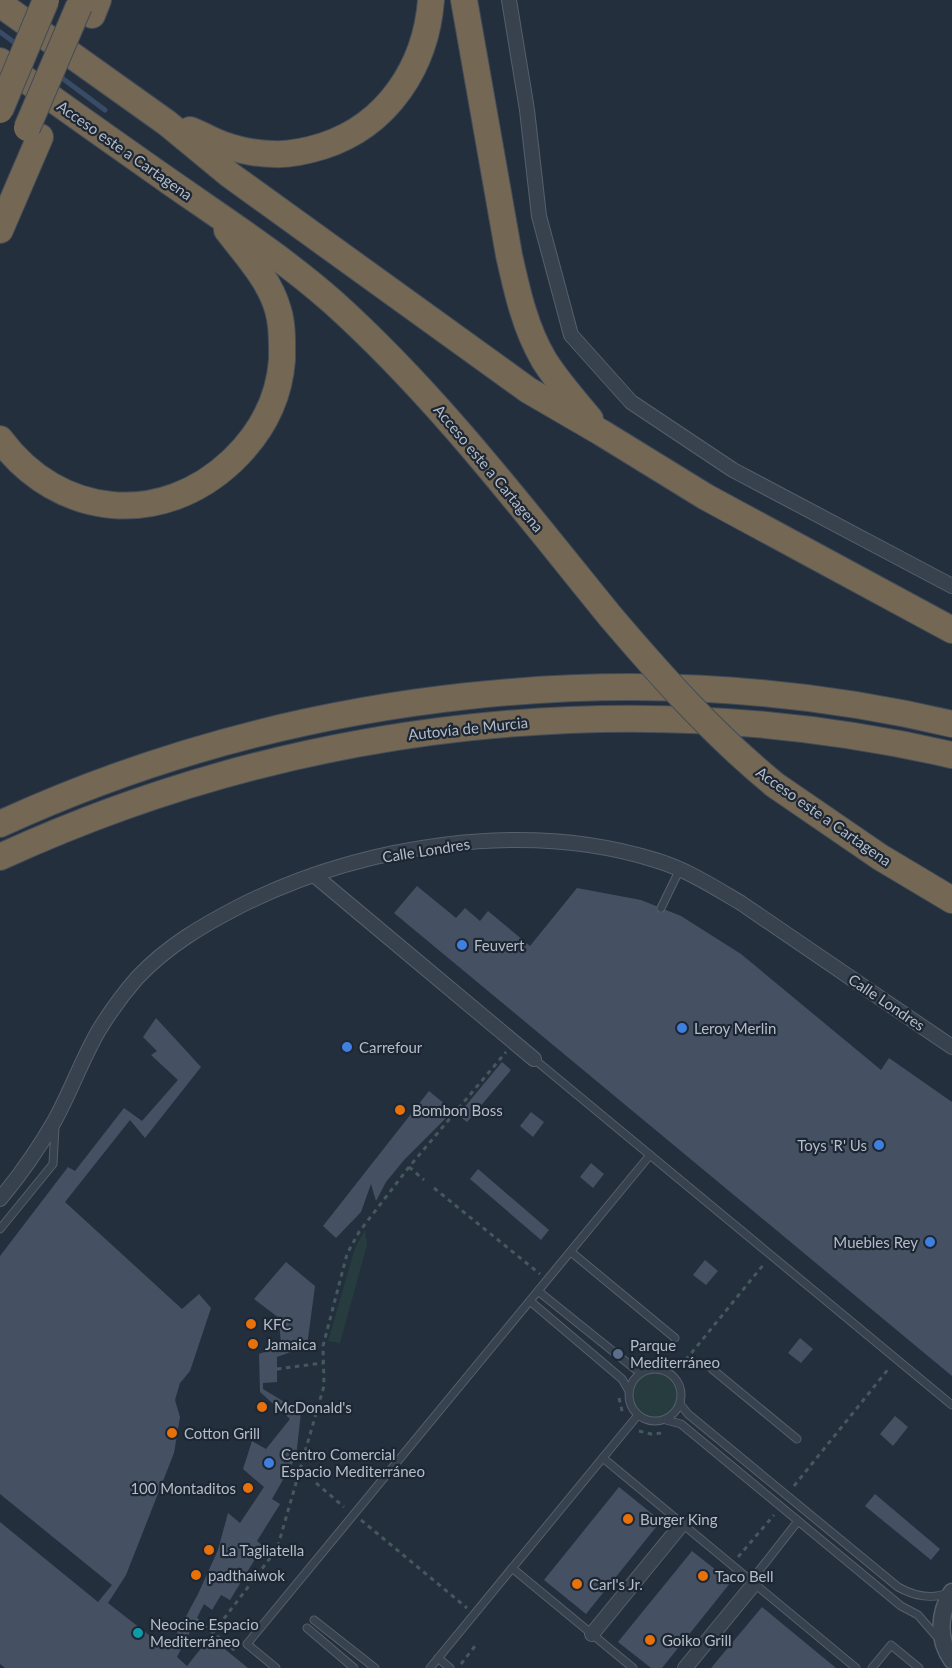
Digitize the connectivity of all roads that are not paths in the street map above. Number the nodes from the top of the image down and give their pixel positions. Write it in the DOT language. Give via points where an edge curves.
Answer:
graph roads {
  1 [pos="46,0"];
  2 [pos="432,0"];
  3 [pos="465,0"];
  4 [pos="510,0"];
  5 [pos="0,4"];
  6 [pos="88,5"];
  7 [pos="0,61"];
  8 [pos="0,110"];
  9 [pos="167,123"];
  10 [pos="34,132"];
  11 [pos="0,189"];
  12 [pos="215,213"];
  13 [pos="0,230"];
  14 [pos="602,433"];
  15 [pos="0,439"];
  16 [pos="952,586"];
  17 [pos="952,630"];
  18 [pos="952,724"];
  19 [pos="952,755"];
  20 [pos="0,824"];
  21 [pos="0,857"];
  22 [pos="680,869"];
  23 [pos="314,874"];
  24 [pos="952,900"];
  25 [pos="661,908"];
  26 [pos="952,1047"];
  27 [pos="534,1059"];
  28 [pos="56,1118"];
  29 [pos="650,1155"];
  30 [pos="0,1199"];
  31 [pos="0,1229"];
  32 [pos="571,1252"];
  33 [pos="538,1291"];
  34 [pos="530,1301"];
  35 [pos="675,1338"];
  36 [pos="712,1369"];
  37 [pos="642,1372"];
  38 [pos="629,1390"];
  39 [pos="680,1404"];
  40 [pos="952,1405"];
  41 [pos="638,1415"];
  42 [pos="666,1420"];
  43 [pos="797,1439"];
  44 [pos="603,1458"];
  45 [pos="798,1521"];
  46 [pos="682,1524"];
  47 [pos="512,1568"];
  48 [pos="752,1582"];
  49 [pos="952,1591"];
  50 [pos="314,1620"];
  51 [pos="307,1628"];
  52 [pos="592,1634"];
  53 [pos="948,1652"];
  54 [pos="438,1658"];
  55 [pos="276,1668"];
  56 [pos="354,1668"];
  57 [pos="375,1668"];
  58 [pos="430,1668"];
  59 [pos="450,1668"];
  60 [pos="633,1668"];
  61 [pos="685,1668"];
  62 [pos="856,1668"];
  63 [pos="872,1668"];
  64 [pos="919,1668"];
  1 -- 8 [label="highway, bridge"];
  2 -- 9 [label="highway" via="430,25 404,85 386,109 364,127 335,142 306,151 249,152"];
  3 -- 14 [label="highway" via="518,296 544,360"];
  4 -- 16 [label="street" via="539,216 571,335 631,402 733,470"];
  5 -- 9 [label="highway"];
  6 -- 10 [label="highway, bridge"];
  7 -- 12 [label="highway, Acceso este a Cartagena"];
  9 -- 14 [label="highway" via="230,175 528,390"];
  10 -- 11 [label="highway"];
  10 -- 13 [label="highway"];
  12 -- 15 [label="highway" via="265,280 279,310 281,377 262,426 247,447 225,468 176,498 115,507 56,489 32,473"];
  12 -- 24 [label="highway, Acceso este a Cartagena, bridge" via="333,302 408,374 470,443 659,674 744,760 880,857"];
  14 -- 17 [label="highway" via="706,497"];
  18 -- 20 [label="highway, Autovía de Murcia" via="844,704 707,690 572,688 483,694 368,710 206,748 88,786"];
  19 -- 21 [label="highway, Autovía de Murcia" via="840,734 706,720 572,719 456,728 374,740 213,777 99,814"];
  22 -- 23 [label="street, Calle Londres" via="622,851 518,840 450,844"];
  22 -- 25 [label="lane"];
  22 -- 26 [label="street, Calle Londres" via="741,903"];
  23 -- 27 [label="street"];
  23 -- 28 [label="street, Calle Londres" via="211,920 161,955 138,977 99,1030"];
  27 -- 29 [label="lane"];
  28 -- 30 [label="street, Calle Londres" via="31,1160"];
  28 -- 31 [label="lane" via="52,1164"];
  29 -- 32 [label="lane"];
  29 -- 40 [label="lane"];
  32 -- 33 [label="lane"];
  32 -- 35 [label="lane"];
  33 -- 34 [label="lane"];
  33 -- 37 [label="lane"];
  34 -- 38 [label="lane" via="622,1379"];
  34 -- 55 [label="lane" via="247,1644"];
  36 -- 43 [label="lane"];
  37 -- 38 [label="lane"];
  37 -- 39 [label="lane" via="659,1369 672,1375 681,1388"];
  38 -- 41 [label="lane" via="630,1404"];
  39 -- 42 [label="lane"];
  39 -- 49 [label="lane" via="898,1587 928,1596"];
  41 -- 42 [label="lane" via="651,1422"];
  41 -- 44 [label="lane"];
  42 -- 45 [label="lane" via="681,1424"];
  44 -- 46 [label="lane"];
  44 -- 47 [label="lane"];
  45 -- 48 [label="lane"];
  45 -- 53 [label="lane" via="901,1606 918,1615"];
  46 -- 48 [label="lane"];
  46 -- 52 [label="street"];
  47 -- 52 [label="lane"];
  47 -- 54 [label="lane"];
  48 -- 61 [label="street"];
  48 -- 62 [label="lane"];
  49 -- 53 [label="street" via="941,1623"];
  50 -- 57 [label="lane"];
  51 -- 56 [label="lane"];
  52 -- 60 [label="lane"];
  54 -- 58 [label="lane"];
  54 -- 59 [label="lane"];
  63 -- 64 [label="lane" via="891,1645"];
}
